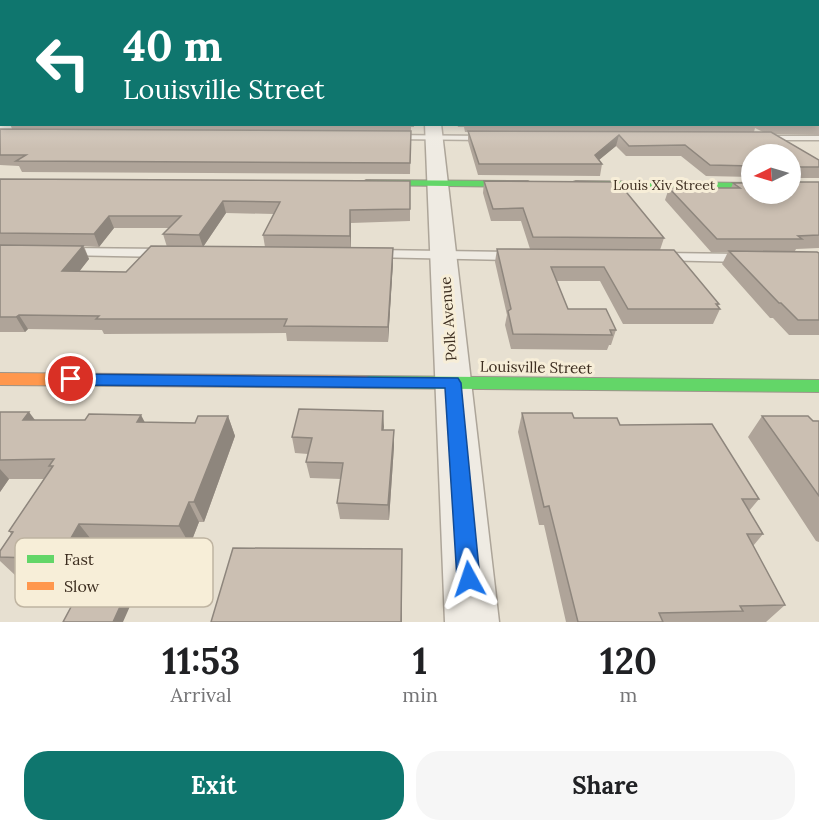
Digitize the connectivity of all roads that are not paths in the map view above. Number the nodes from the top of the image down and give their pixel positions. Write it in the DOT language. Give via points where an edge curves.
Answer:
graph roads {
  1 [pos="433,131"];
  2 [pos="387,137"];
  3 [pos="494,138"];
  4 [pos="755,138"];
  5 [pos="779,138"];
  6 [pos="818,139"];
  7 [pos="788,144"];
  8 [pos="355,183"];
  9 [pos="438,183"];
  10 [pos="542,184"];
  11 [pos="566,184"];
  12 [pos="741,186"];
  13 [pos="47,252"];
  14 [pos="176,253"];
  15 [pos="363,254"];
  16 [pos="443,255"];
  17 [pos="534,256"];
  18 [pos="648,257"];
  19 [pos="762,258"];
  20 [pos="0,379"];
  21 [pos="453,383"];
  22 [pos="819,386"];
  23 [pos="472,622"];
  1 -- 2 [label="lane"];
  1 -- 3 [label="lane"];
  1 -- 9 [label="street, Polk Avenue"];
  4 -- 5 [label="lane"];
  5 -- 6 [label="lane"];
  5 -- 7 [label="lane"];
  8 -- 9 [label="street"];
  9 -- 10 [label="street"];
  9 -- 16 [label="street, Polk Avenue"];
  11 -- 12 [label="street, Louis Xiv Street"];
  13 -- 14 [label="lane"];
  15 -- 16 [label="lane"];
  16 -- 17 [label="lane"];
  16 -- 21 [label="street, Polk Avenue"];
  18 -- 19 [label="lane"];
  20 -- 21 [label="street, Louisville Street"];
  21 -- 22 [label="street, Louisville Street"];
  21 -- 23 [label="street, Polk Avenue"];
}
